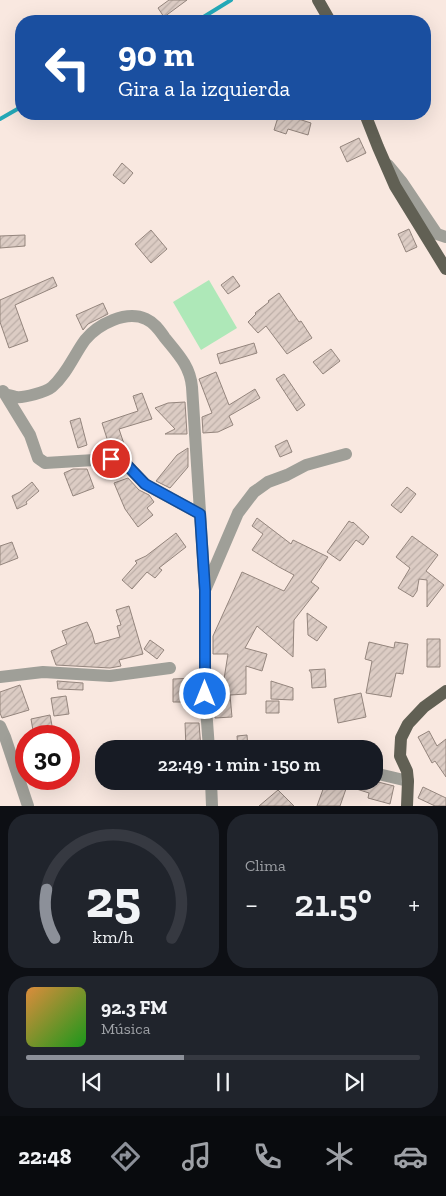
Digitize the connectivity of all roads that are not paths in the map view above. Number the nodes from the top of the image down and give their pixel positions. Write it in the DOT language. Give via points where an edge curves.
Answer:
graph roads {
  1 [pos="318,0"];
  2 [pos="327,15"];
  3 [pos="367,120"];
  4 [pos="383,160"];
  5 [pos="446,237"];
  6 [pos="446,269"];
  7 [pos="3,390"];
  8 [pos="346,454"];
  9 [pos="200,514"];
  10 [pos="205,590"];
  11 [pos="170,668"];
  12 [pos="0,677"];
  13 [pos="446,691"];
  14 [pos="0,726"];
  15 [pos="208,740"];
  16 [pos="383,775"];
  17 [pos="408,781"];
  18 [pos="211,790"];
  19 [pos="28,806"];
  20 [pos="212,806"];
  21 [pos="407,806"];
  1 -- 2 [label="main road"];
  3 -- 4 [label="main road"];
  4 -- 5 [label="street" via="437,234"];
  4 -- 6 [label="main road" via="395,186"];
  7 -- 9 [label="street" via="30,435 38,458 45,463 111,459 124,462 145,484"];
  7 -- 9 [label="street" via="17,397 51,388 92,331 128,316 148,320 157,327 191,376"];
  8 -- 10 [label="street" via="306,465 254,492 238,513"];
  9 -- 10 [label="street"];
  10 -- 15 [label="street"];
  11 -- 12 [label="street" via="110,676 43,672"];
  13 -- 17 [label="main road" via="424,707 408,724 401,738 400,756"];
  14 -- 19 [label="street"];
  16 -- 17 [label="street"];
  17 -- 21 [label="main road"];
  18 -- 20 [label="street"];
}
